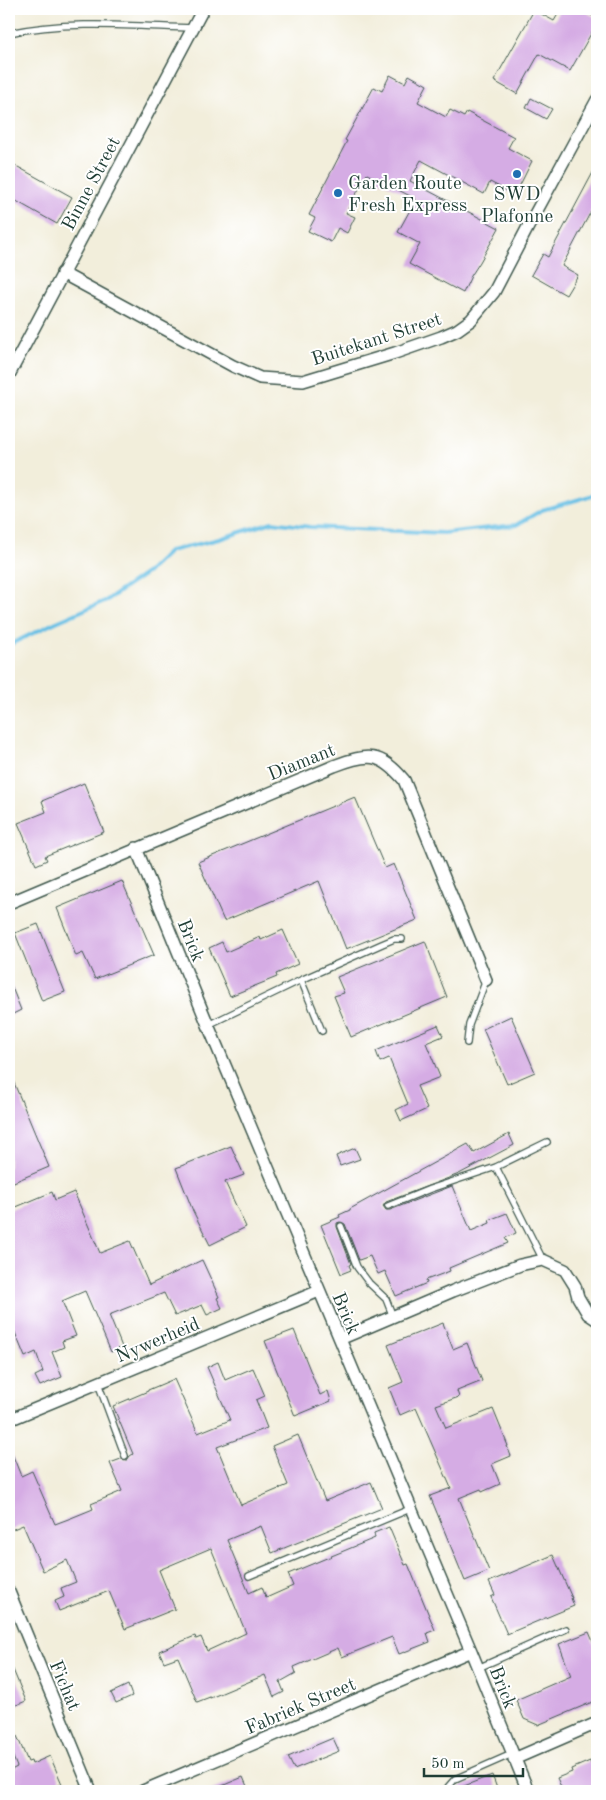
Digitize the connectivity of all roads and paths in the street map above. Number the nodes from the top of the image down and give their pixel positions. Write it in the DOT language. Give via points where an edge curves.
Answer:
graph roads {
  1 [pos="202,9"];
  2 [pos="192,28"];
  3 [pos="9,33"];
  4 [pos="597,100"];
  5 [pos="62,273"];
  6 [pos="9,375"];
  7 [pos="136,848"];
  8 [pos="9,903"];
  9 [pos="402,939"];
  10 [pos="301,980"];
  11 [pos="486,980"];
  12 [pos="208,1025"];
  13 [pos="322,1031"];
  14 [pos="467,1043"];
  15 [pos="547,1142"];
  16 [pos="496,1166"];
  17 [pos="388,1206"];
  18 [pos="341,1226"];
  19 [pos="543,1260"];
  20 [pos="319,1291"];
  21 [pos="392,1317"];
  22 [pos="597,1320"];
  23 [pos="340,1339"];
  24 [pos="98,1383"];
  25 [pos="9,1420"];
  26 [pos="125,1456"];
  27 [pos="410,1509"];
  28 [pos="249,1576"];
  29 [pos="9,1592"];
  30 [pos="566,1629"];
  31 [pos="471,1651"];
  32 [pos="478,1668"];
  33 [pos="597,1723"];
  34 [pos="513,1756"];
  35 [pos="92,1791"];
  36 [pos="143,1791"];
  37 [pos="449,1791"];
  38 [pos="528,1791"];
  1 -- 2 [label="street, Binne Street"];
  2 -- 3 [label="lane" via="100,24 35,27"];
  2 -- 5 [label="street, Binne Street"];
  4 -- 5 [label="street, Buitekant Street" via="484,306 458,330 395,353 303,381 260,378"];
  5 -- 6 [label="street, Binne Street"];
  7 -- 8 [label="street, Diamant"];
  7 -- 11 [label="street, Diamant" via="354,758 386,762 404,780"];
  7 -- 12 [label="street, Brick"];
  9 -- 10 [label="lane" via="382,944"];
  10 -- 12 [label="lane"];
  10 -- 13 [label="lane"];
  11 -- 14 [label="lane" via="469,1025"];
  12 -- 20 [label="street, Brick"];
  15 -- 16 [label="lane"];
  16 -- 17 [label="lane"];
  16 -- 19 [label="lane"];
  18 -- 21 [label="lane" via="357,1267 386,1299"];
  19 -- 21 [label="street" via="520,1265"];
  19 -- 22 [label="street" via="565,1270 588,1314"];
  20 -- 23 [label="street, Brick"];
  20 -- 24 [label="street, Nywerheid"];
  21 -- 23 [label="street"];
  23 -- 27 [label="street, Brick"];
  24 -- 25 [label="street, Nywerheid"];
  24 -- 26 [label="lane"];
  27 -- 28 [label="lane"];
  27 -- 31 [label="street, Brick"];
  29 -- 35 [label="street, Fichat"];
  30 -- 32 [label="lane"];
  31 -- 32 [label="street, Brick"];
  31 -- 36 [label="street, Fabriek Street"];
  32 -- 34 [label="street, Brick"];
  33 -- 34 [label="street"];
  34 -- 37 [label="lane" via="455,1779 448,1787"];
  34 -- 38 [label="street, Brick"];
}
